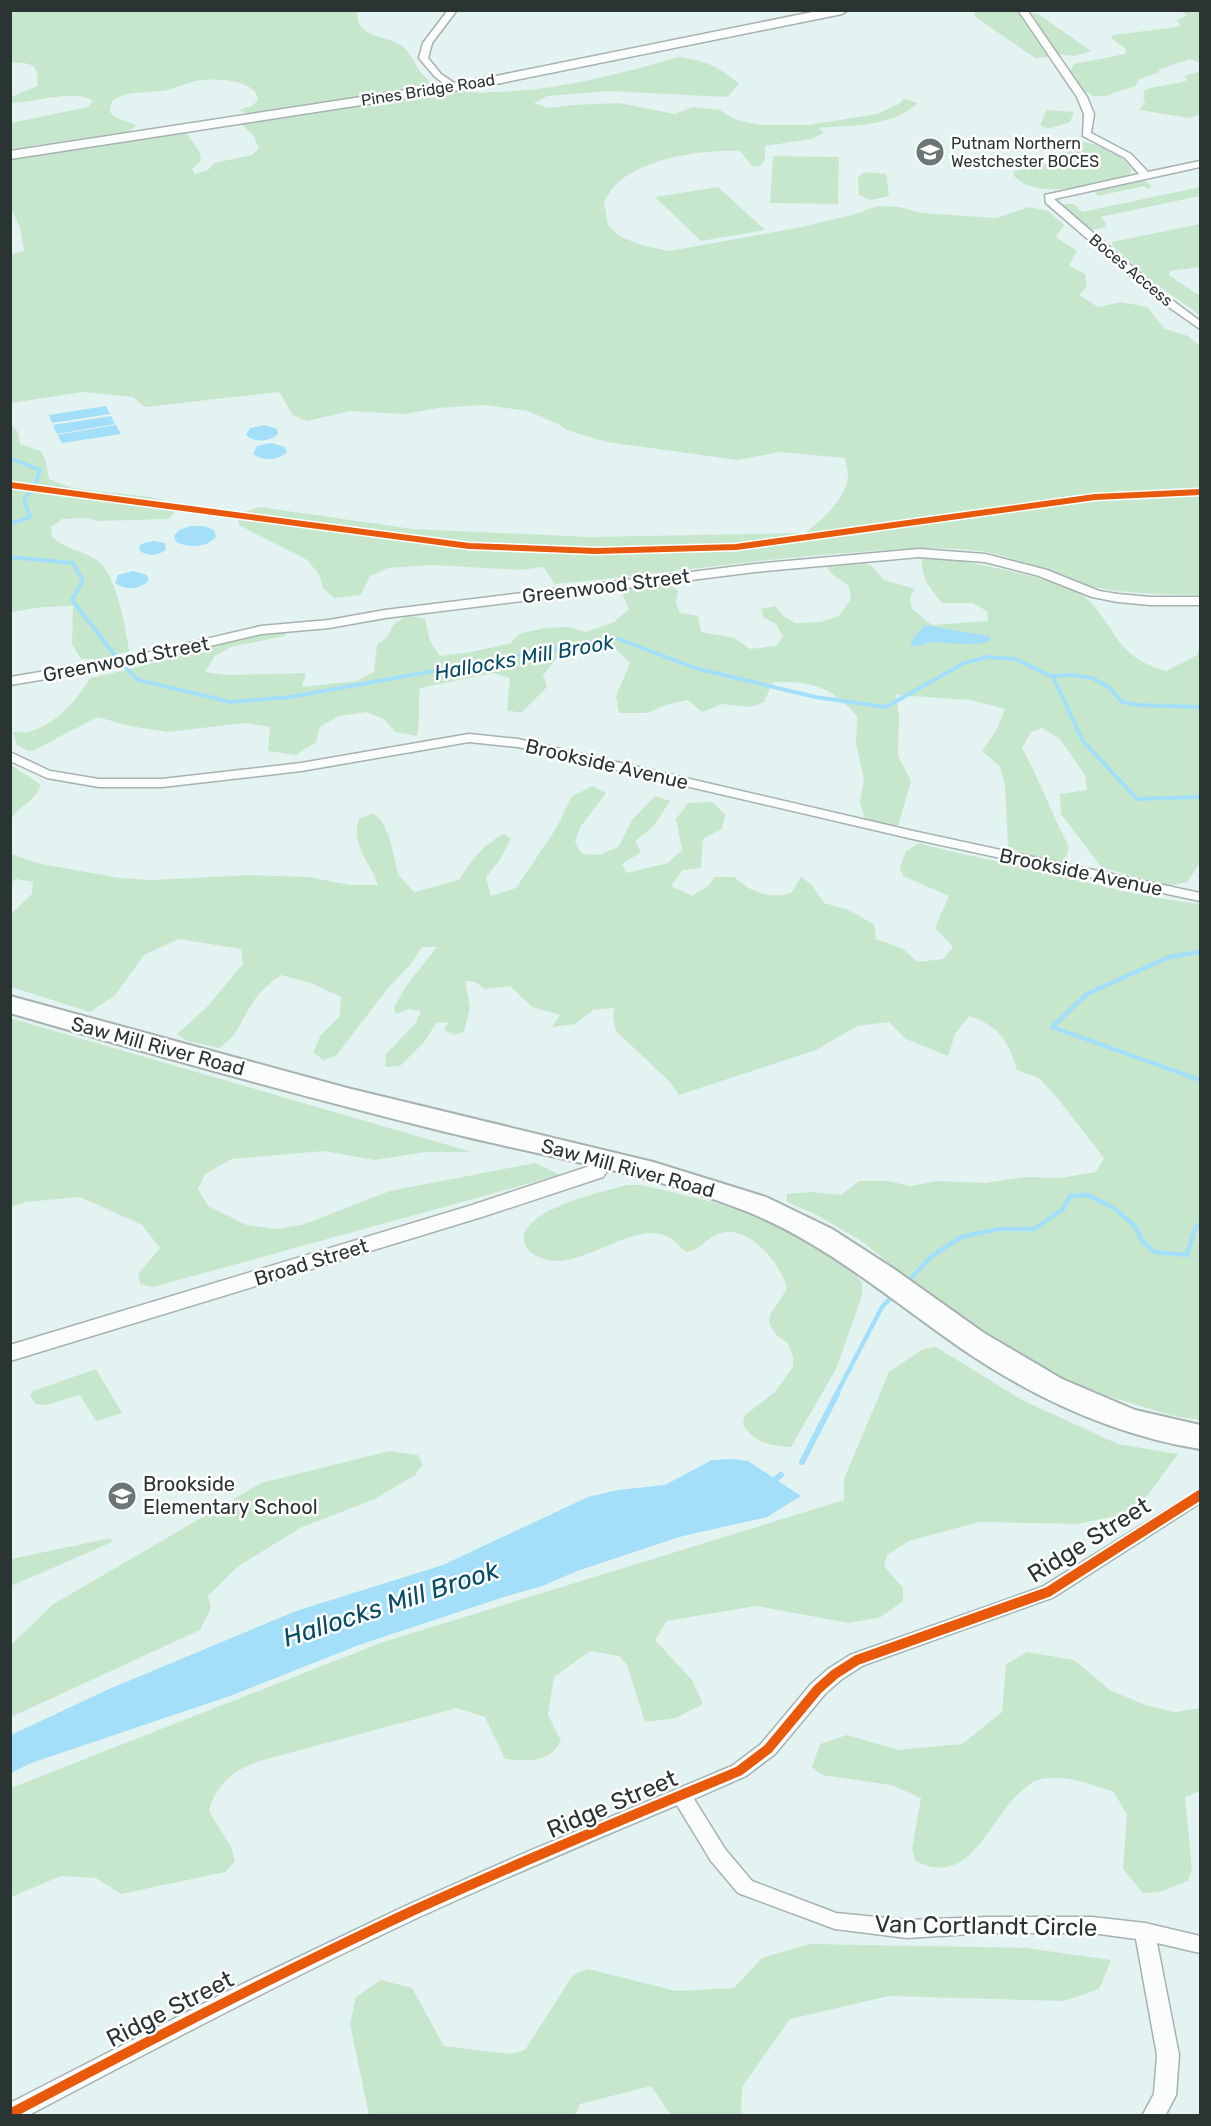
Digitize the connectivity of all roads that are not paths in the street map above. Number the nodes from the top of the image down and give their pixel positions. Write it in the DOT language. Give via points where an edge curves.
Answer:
graph roads {
  1 [pos="453,10"];
  2 [pos="842,10"];
  3 [pos="1022,10"];
  4 [pos="454,87"];
  5 [pos="10,155"];
  6 [pos="1200,164"];
  7 [pos="1146,176"];
  8 [pos="1200,326"];
  9 [pos="1200,601"];
  10 [pos="10,681"];
  11 [pos="10,756"];
  12 [pos="1200,897"];
  13 [pos="10,1004"];
  14 [pos="604,1160"];
  15 [pos="10,1353"];
  16 [pos="1200,1437"];
  17 [pos="1200,1495"];
  18 [pos="681,1796"];
  19 [pos="1144,1932"];
  20 [pos="1200,1944"];
  21 [pos="10,2114"];
  22 [pos="1153,2115"];
  1 -- 4 [label="street" via="425,44 422,55 432,72"];
  2 -- 4 [label="street, Pines Bridge Road"];
  3 -- 7 [label="street" via="1082,97 1089,114 1086,134 1128,156"];
  4 -- 5 [label="street, Pines Bridge Road"];
  6 -- 7 [label="street"];
  7 -- 8 [label="street, Boces Access" via="1048,197 1160,296"];
  9 -- 10 [label="street, Greenwood Street" via="1118,598 985,558 919,552 755,568 261,630 124,662"];
  11 -- 12 [label="street, Brookside Avenue" via="48,777 136,783 273,772 448,741 493,740"];
  13 -- 14 [label="highway, Saw Mill River Road" via="364,1102"];
  14 -- 15 [label="street, Broad Street" via="595,1172 477,1211"];
  14 -- 16 [label="highway, Saw Mill River Road" via="702,1186 783,1216 837,1245 1003,1360 1042,1382 1131,1421"];
  17 -- 18 [label="street, Ridge Street" via="1048,1592 856,1659 818,1689 768,1749 739,1771"];
  18 -- 19 [label="street, Van Cortlandt Circle" via="718,1855 745,1887 835,1921 907,1929 1092,1925"];
  18 -- 21 [label="street, Ridge Street" via="353,1940"];
  19 -- 20 [label="street, Van Cortlandt Circle"];
  19 -- 22 [label="street" via="1168,2055 1165,2095"];
}
